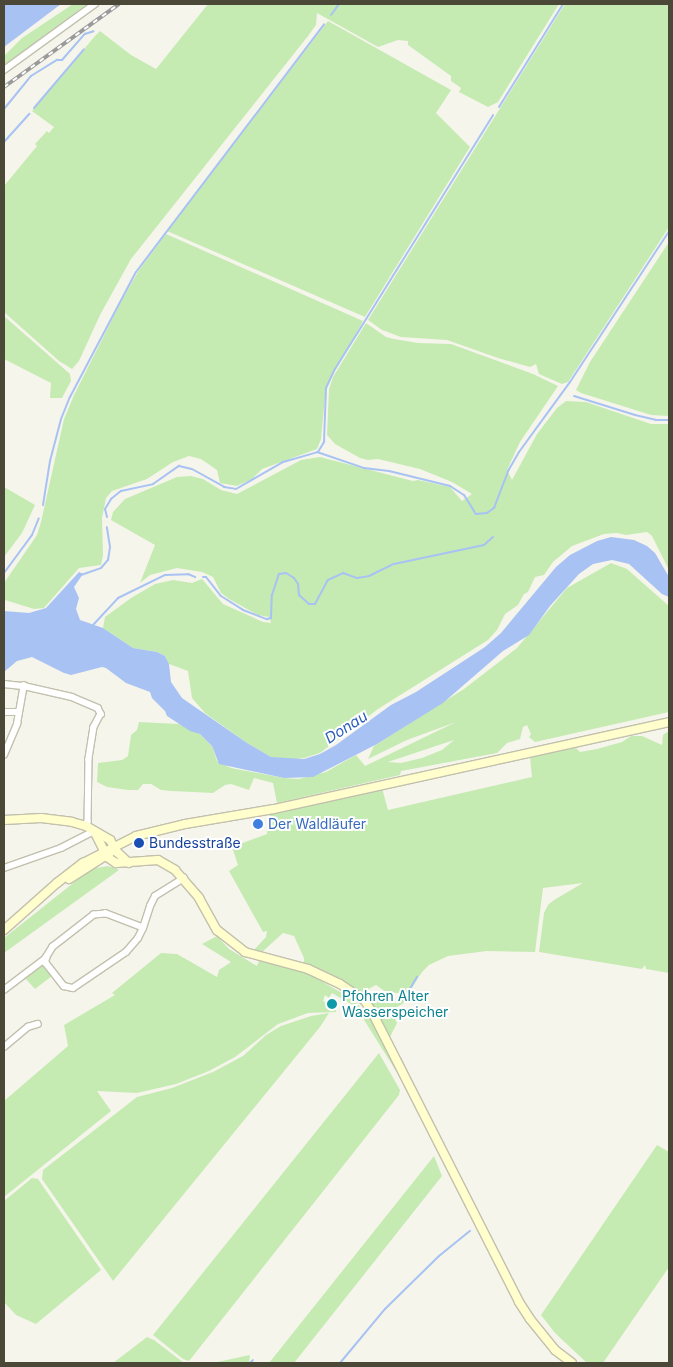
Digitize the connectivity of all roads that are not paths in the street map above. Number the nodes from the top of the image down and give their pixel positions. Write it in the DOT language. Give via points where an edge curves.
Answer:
graph roads {
  1 [pos="95,4"];
  2 [pos="4,70"];
  3 [pos="4,684"];
  4 [pos="24,686"];
  5 [pos="4,712"];
  6 [pos="19,712"];
  7 [pos="669,722"];
  8 [pos="4,755"];
  9 [pos="4,820"];
  10 [pos="86,826"];
  11 [pos="94,831"];
  12 [pos="115,848"];
  13 [pos="105,853"];
  14 [pos="129,864"];
  15 [pos="4,868"];
  16 [pos="184,878"];
  17 [pos="143,928"];
  18 [pos="4,930"];
  19 [pos="46,958"];
  20 [pos="4,990"];
  21 [pos="38,1024"];
  22 [pos="4,1047"];
  23 [pos="572,1363"];
  1 -- 2 [label="street"];
  3 -- 4 [label="street"];
  4 -- 6 [label="street"];
  4 -- 10 [label="street" via="72,697 98,708 100,714 94,727 89,760"];
  5 -- 6 [label="street"];
  6 -- 8 [label="street"];
  7 -- 12 [label="street" via="162,830 136,836"];
  9 -- 10 [label="street" via="40,818"];
  10 -- 11 [label="street"];
  11 -- 12 [label="street" via="106,836"];
  11 -- 13 [label="street"];
  11 -- 15 [label="street" via="61,848"];
  12 -- 13 [label="street"];
  12 -- 14 [label="street"];
  13 -- 14 [label="street" via="116,863"];
  13 -- 18 [label="street"];
  14 -- 16 [label="street" via="158,860"];
  16 -- 17 [label="street" via="154,896"];
  16 -- 23 [label="street" via="218,930 231,943 245,952 308,969 340,984 364,1001 514,1293 555,1350"];
  17 -- 19 [label="street" via="106,914 94,915 53,947"];
  17 -- 19 [label="street" via="126,952 74,988 64,986 48,966"];
  19 -- 20 [label="street"];
  21 -- 22 [label="street" via="28,1027"];
}
